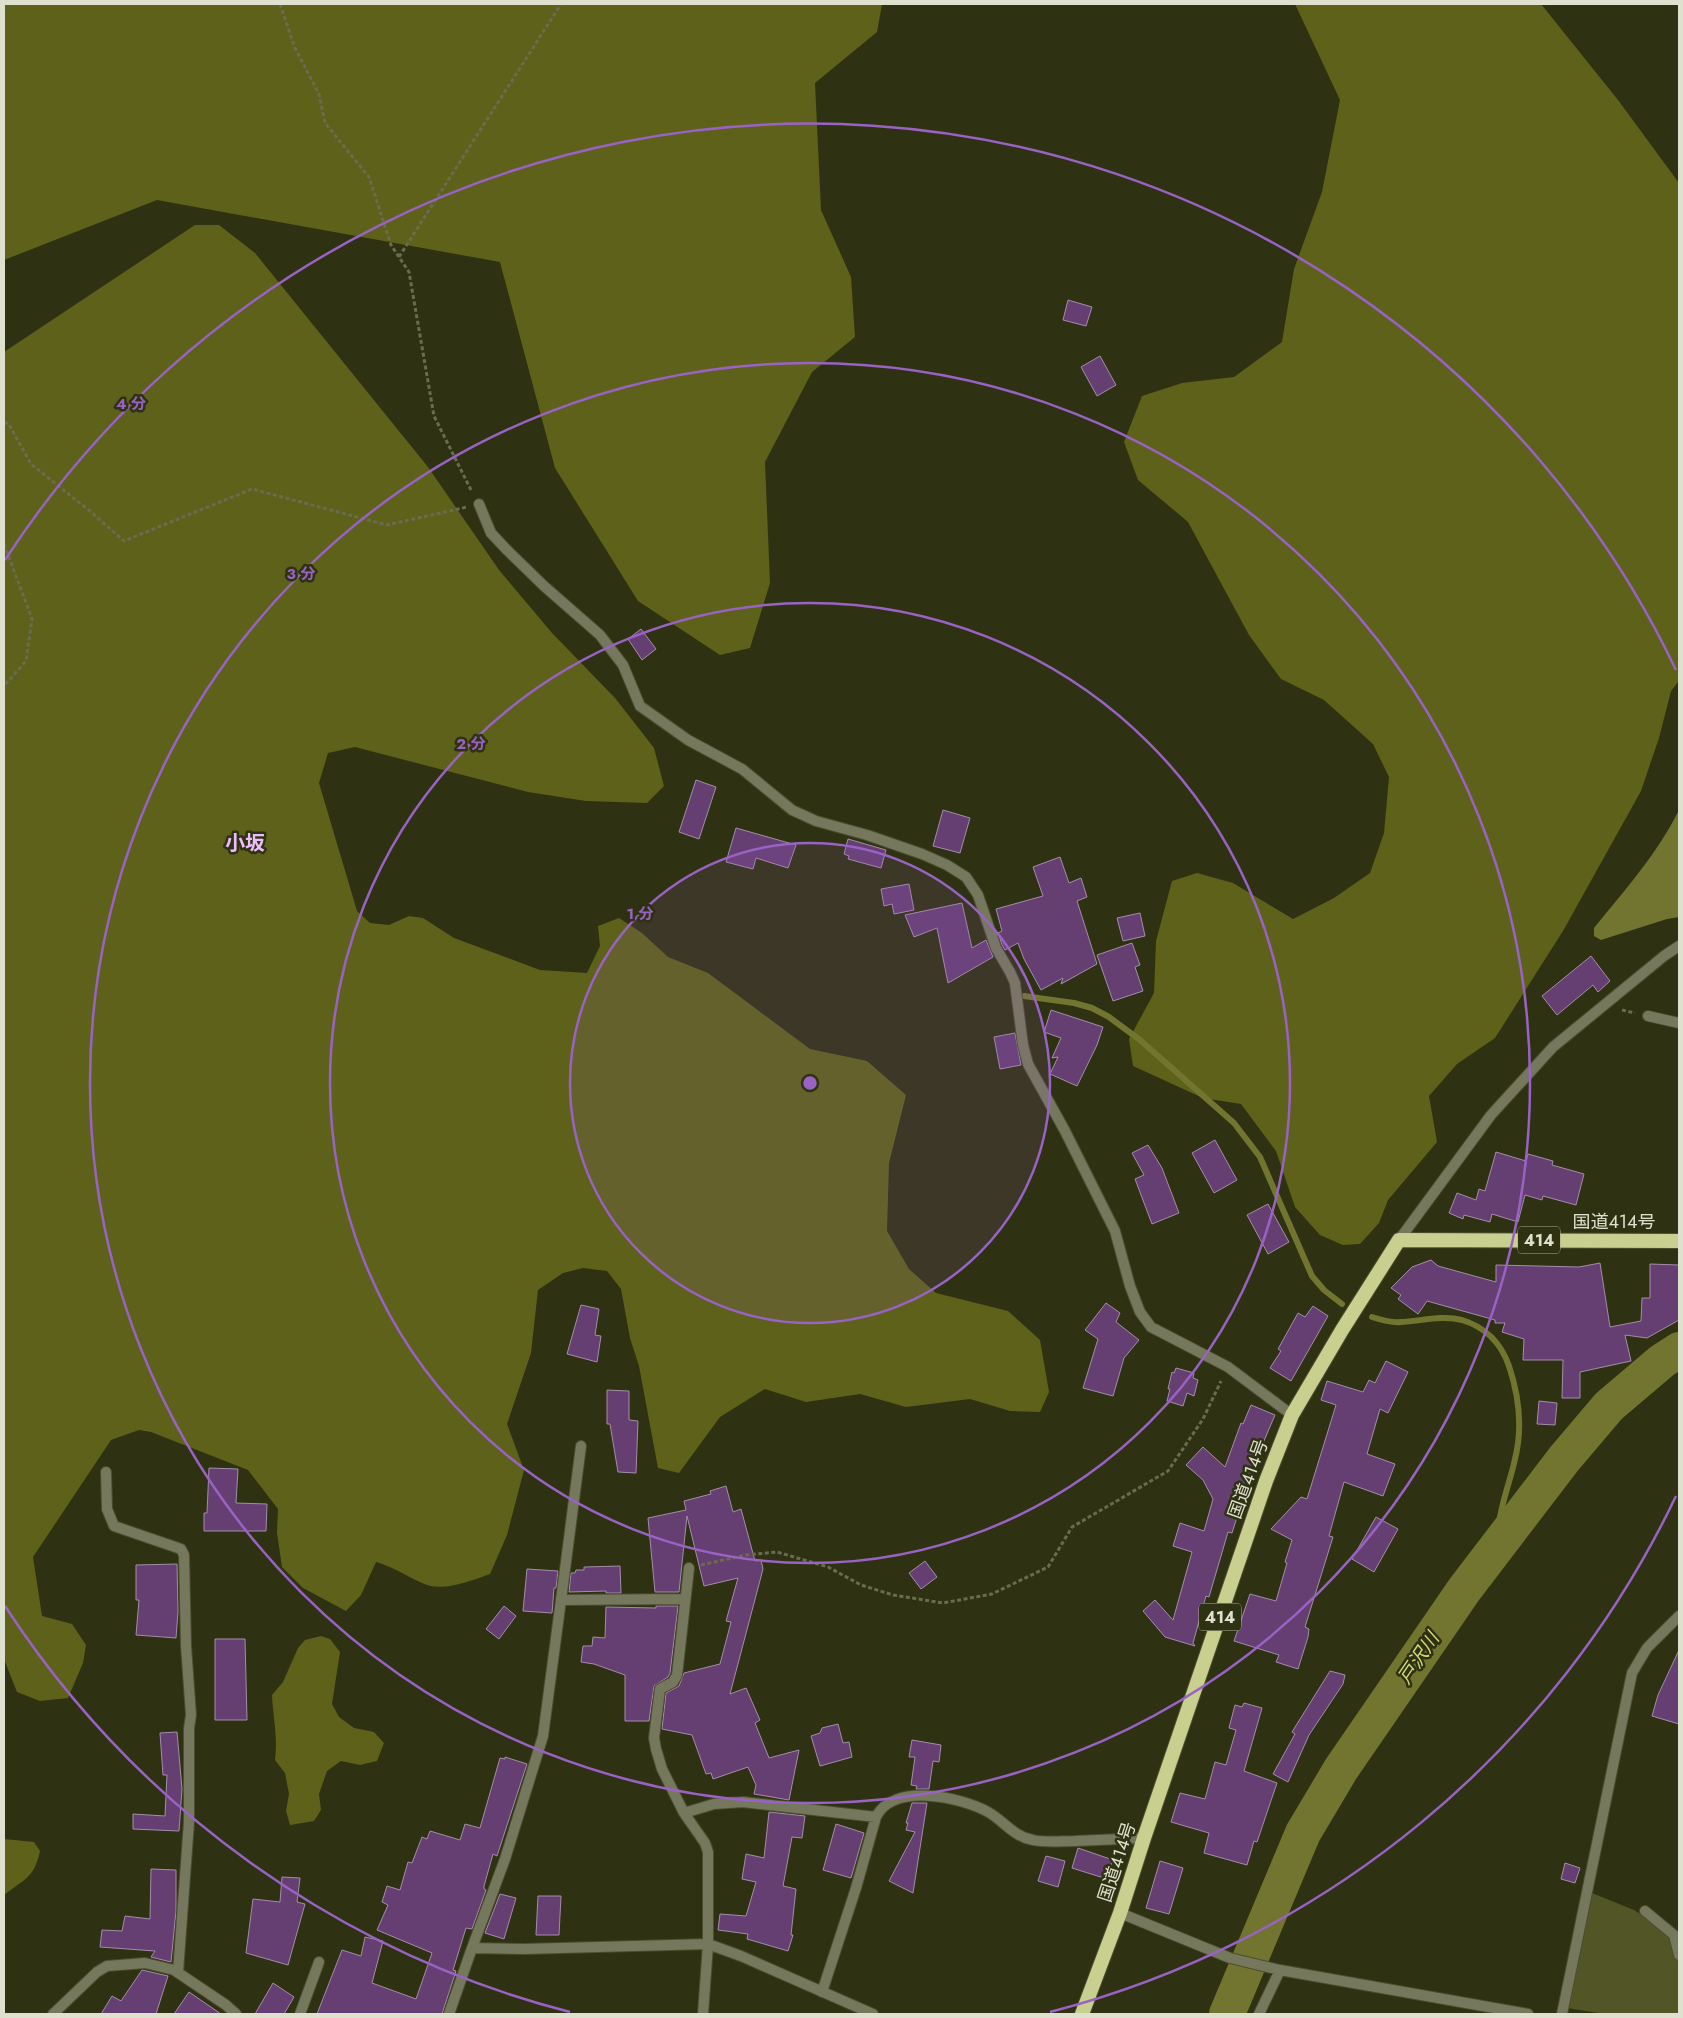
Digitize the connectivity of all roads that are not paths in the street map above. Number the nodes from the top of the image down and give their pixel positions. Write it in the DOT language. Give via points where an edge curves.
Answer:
graph roads {
  1 [pos="478,504"];
  2 [pos="1679,946"];
  3 [pos="1648,1016"];
  4 [pos="1679,1023"];
  5 [pos="1399,1240"];
  6 [pos="1679,1241"];
  7 [pos="1292,1415"];
  8 [pos="582,1446"];
  9 [pos="106,1472"];
  10 [pos="689,1568"];
  11 [pos="684,1599"];
  12 [pos="561,1600"];
  13 [pos="1679,1616"];
  14 [pos="684,1813"];
  15 [pos="876,1816"];
  16 [pos="1144,1838"];
  17 [pos="1645,1910"];
  18 [pos="1120,1913"];
  19 [pos="708,1944"];
  20 [pos="472,1948"];
  21 [pos="1679,1955"];
  22 [pos="319,1962"];
  23 [pos="1280,1970"];
  24 [pos="178,1972"];
  25 [pos="822,1992"];
  26 [pos="52,2014"];
  27 [pos="236,2014"];
  28 [pos="300,2014"];
  29 [pos="450,2014"];
  30 [pos="703,2014"];
  31 [pos="873,2014"];
  32 [pos="1082,2014"];
  33 [pos="1259,2014"];
  34 [pos="1528,2014"];
  35 [pos="1562,2014"];
  1 -- 7 [label="street" via="491,532 507,550 600,635 623,665 640,706 688,740 742,770 792,810 816,821 922,854 966,877 978,895 996,948 1015,983 1028,1064 1115,1231 1140,1312 1151,1327 1228,1367"];
  2 -- 5 [label="street" via="1552,1047 1491,1115"];
  3 -- 4 [label="street"];
  5 -- 6 [label="highway, 国道414号 / 414"];
  5 -- 7 [label="highway, 国道414号 / 414"];
  7 -- 16 [label="highway, 国道414号 / 414" via="1266,1481"];
  8 -- 12 [label="street"];
  9 -- 24 [label="street" via="108,1509 114,1526 181,1549 184,1555 191,1715 188,1728 189,1822"];
  10 -- 11 [label="street"];
  11 -- 12 [label="street"];
  11 -- 14 [label="street" via="677,1675 673,1682 660,1689 654,1738 662,1769"];
  12 -- 20 [label="street" via="543,1736 505,1859"];
  13 -- 35 [label="street" via="1647,1648 1632,1673"];
  14 -- 15 [label="street" via="714,1804 743,1802"];
  14 -- 19 [label="street" via="708,1852"];
  15 -- 16 [label="street" via="881,1808 896,1799 932,1796 981,1808 1018,1836 1031,1840"];
  15 -- 25 [label="street"];
  16 -- 18 [label="highway, 国道414号 / 414"];
  17 -- 21 [label="street" via="1674,1935"];
  18 -- 23 [label="street" via="1230,1958"];
  18 -- 32 [label="highway, 国道414号 / 414"];
  19 -- 20 [label="street"];
  19 -- 25 [label="street"];
  19 -- 30 [label="street"];
  20 -- 29 [label="street"];
  22 -- 28 [label="street"];
  23 -- 33 [label="street"];
  23 -- 34 [label="street"];
  24 -- 26 [label="street" via="145,1963 107,1966"];
  24 -- 27 [label="street"];
  25 -- 31 [label="street"];
}
